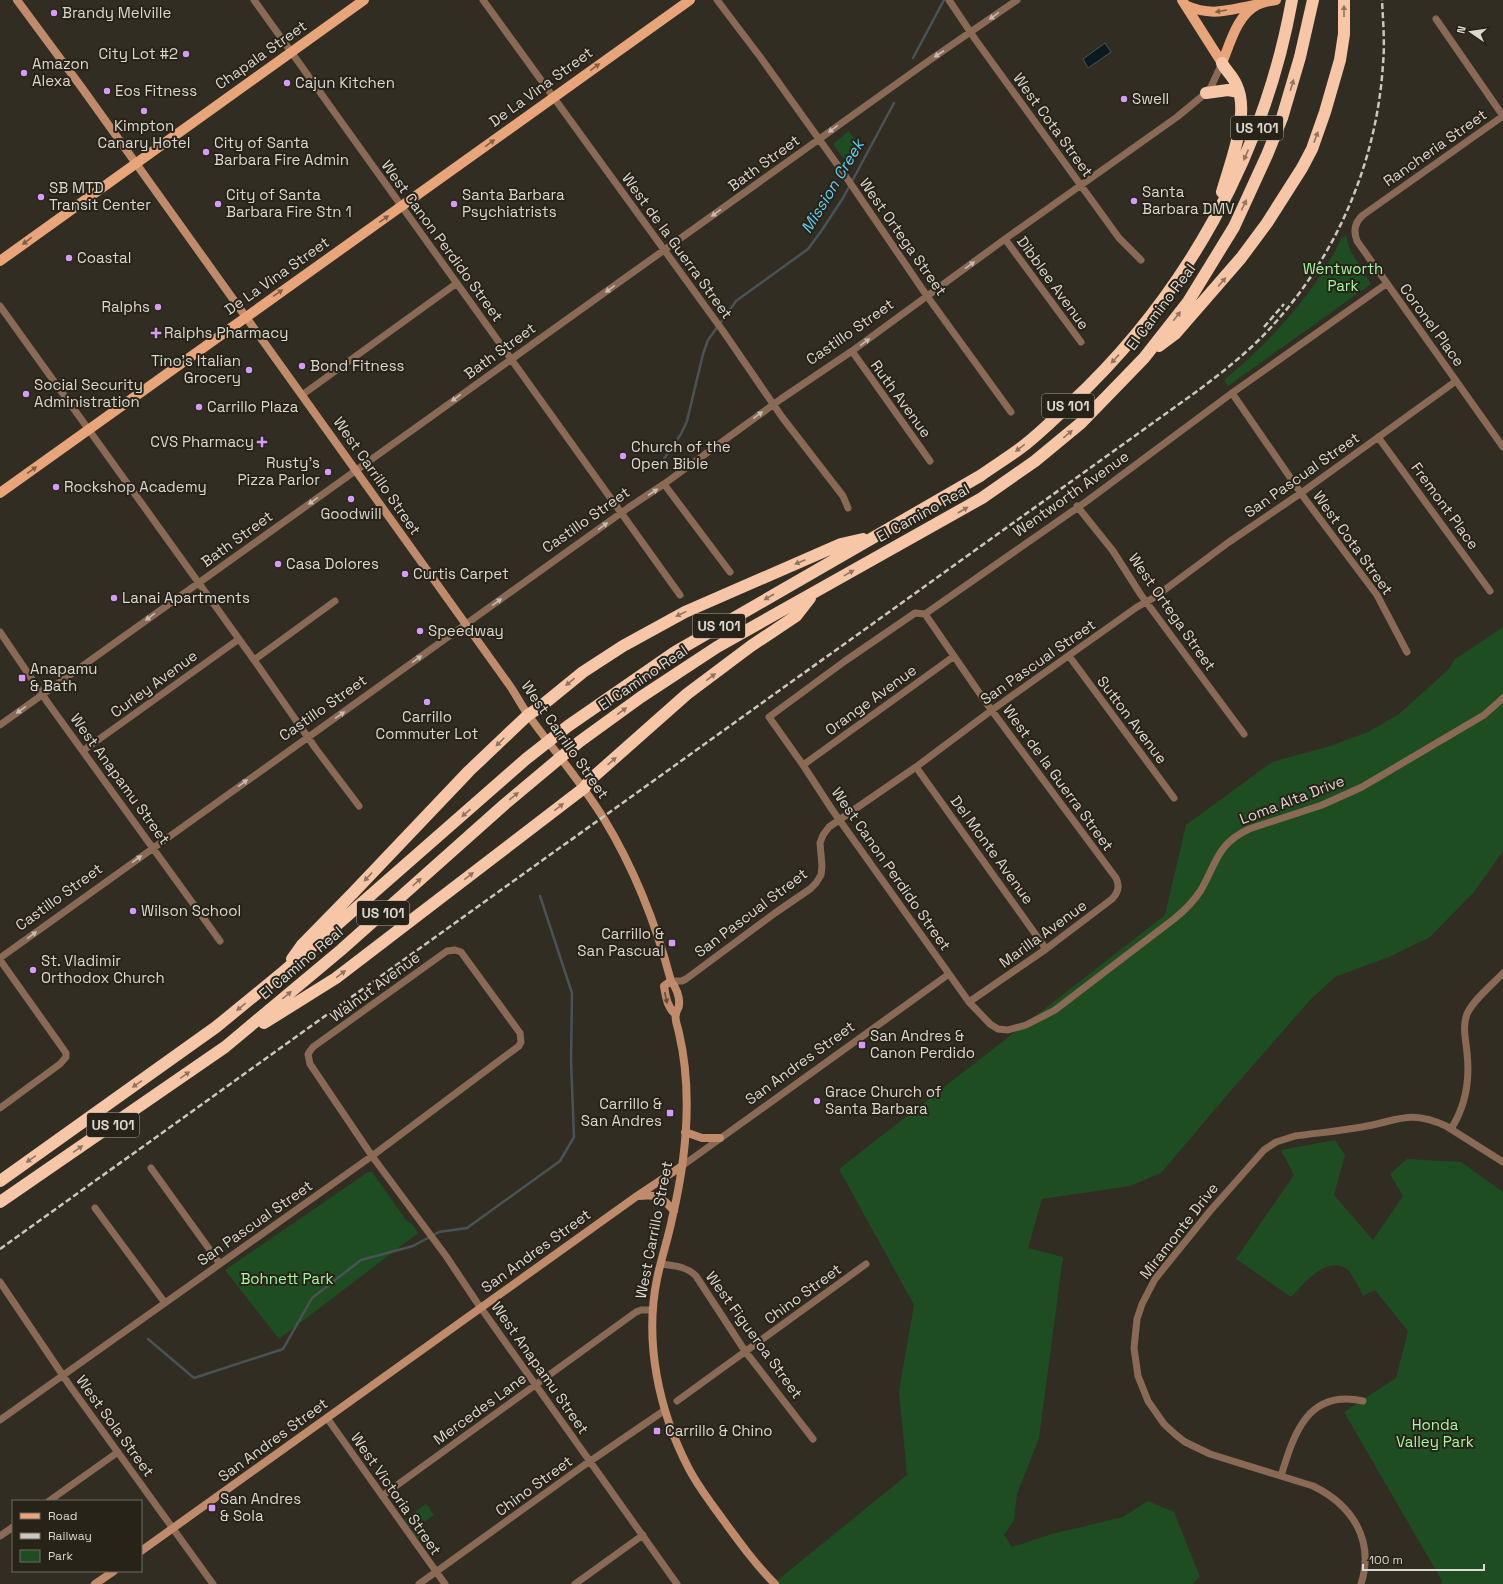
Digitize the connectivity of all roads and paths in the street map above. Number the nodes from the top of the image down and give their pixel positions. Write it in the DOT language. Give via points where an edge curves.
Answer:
graph roads {
  1 [pos="17,0"];
  2 [pos="254,0"];
  3 [pos="364,0"];
  4 [pos="483,0"];
  5 [pos="690,0"];
  6 [pos="717,0"];
  7 [pos="1017,0"];
  8 [pos="1276,0"];
  9 [pos="1292,0"];
  10 [pos="1313,0"];
  11 [pos="1344,0"];
  12 [pos="950,1"];
  13 [pos="1184,2"];
  14 [pos="1257,5"];
  15 [pos="1436,19"];
  16 [pos="972,32"];
  17 [pos="292,52"];
  18 [pos="1222,63"];
  19 [pos="1239,92"];
  20 [pos="1206,93"];
  21 [pos="553,97"];
  22 [pos="1503,116"];
  23 [pos="819,139"];
  24 [pos="136,163"];
  25 [pos="1080,185"];
  26 [pos="1382,202"];
  27 [pos="401,206"];
  28 [pos="1212,226"];
  29 [pos="1005,239"];
  30 [pos="664,250"];
  31 [pos="1141,260"];
  32 [pos="0,261"];
  33 [pos="457,283"];
  34 [pos="1386,284"];
  35 [pos="928,296"];
  36 [pos="0,306"];
  37 [pos="246,316"];
  38 [pos="1081,342"];
  39 [pos="852,351"];
  40 [pos="1144,358"];
  41 [pos="511,359"];
  42 [pos="1456,381"];
  43 [pos="302,394"];
  44 [pos="1232,394"];
  45 [pos="774,404"];
  46 [pos="1011,412"];
  47 [pos="89,430"];
  48 [pos="1378,437"];
  49 [pos="1503,447"];
  50 [pos="930,461"];
  51 [pos="356,470"];
  52 [pos="664,484"];
  53 [pos="0,493"];
  54 [pos="1301,493"];
  55 [pos="1077,506"];
  56 [pos="848,508"];
  57 [pos="621,514"];
  58 [pos="876,537"];
  59 [pos="730,572"];
  60 [pos="199,583"];
  61 [pos="1490,591"];
  62 [pos="815,592"];
  63 [pos="680,595"];
  64 [pos="336,601"];
  65 [pos="1146,601"];
  66 [pos="925,614"];
  67 [pos="465,625"];
  68 [pos="0,632"];
  69 [pos="239,638"];
  70 [pos="1407,652"];
  71 [pos="1069,656"];
  72 [pos="954,657"];
  73 [pos="254,660"];
  74 [pos="42,694"];
  75 [pos="1503,698"];
  76 [pos="992,710"];
  77 [pos="528,715"];
  78 [pos="769,717"];
  79 [pos="0,725"];
  80 [pos="1244,734"];
  81 [pos="308,738"];
  82 [pos="84,750"];
  83 [pos="803,764"];
  84 [pos="916,767"];
  85 [pos="584,788"];
  86 [pos="1174,798"];
  87 [pos="359,806"];
  88 [pos="840,820"];
  89 [pos="153,848"];
  90 [pos="1116,878"];
  91 [pos="220,940"];
  92 [pos="1046,949"];
  93 [pos="0,959"];
  94 [pos="282,973"];
  95 [pos="1503,973"];
  96 [pos="949,974"];
  97 [pos="671,981"];
  98 [pos="969,1002"];
  99 [pos="675,1014"];
  100 [pos="998,1029"];
  101 [pos="521,1042"];
  102 [pos="226,1047"];
  103 [pos="313,1047"];
  104 [pos="0,1108"];
  105 [pos="1451,1129"];
  106 [pos="685,1132"];
  107 [pos="720,1138"];
  108 [pos="372,1156"];
  109 [pos="1503,1162"];
  110 [pos="682,1166"];
  111 [pos="151,1168"];
  112 [pos="0,1181"];
  113 [pos="637,1196"];
  114 [pos="0,1202"];
  115 [pos="95,1208"];
  116 [pos="674,1211"];
  117 [pos="220,1264"];
  118 [pos="661,1264"];
  119 [pos="866,1264"];
  120 [pos="0,1282"];
  121 [pos="165,1303"];
  122 [pos="481,1308"];
  123 [pos="653,1310"];
  124 [pos="745,1351"];
  125 [pos="63,1376"];
  126 [pos="536,1384"];
  127 [pos="677,1401"];
  128 [pos="1363,1401"];
  129 [pos="665,1410"];
  130 [pos="327,1418"];
  131 [pos="0,1420"];
  132 [pos="814,1439"];
  133 [pos="118,1452"];
  134 [pos="590,1461"];
  135 [pos="1281,1476"];
  136 [pos="382,1496"];
  137 [pos="50,1500"];
  138 [pos="12,1527"];
  139 [pos="173,1529"];
  140 [pos="0,1536"];
  141 [pos="643,1536"];
  142 [pos="142,1550"];
  143 [pos="113,1572"];
  144 [pos="436,1572"];
  145 [pos="95,1584"];
  146 [pos="213,1584"];
  147 [pos="419,1584"];
  148 [pos="445,1584"];
  149 [pos="575,1584"];
  150 [pos="678,1584"];
  151 [pos="775,1584"];
  152 [pos="1361,1584"];
  1 -- 24 [label="main road, West Carrillo Street"];
  2 -- 17 [label="street, West Canon Perdido Street"];
  3 -- 17 [label="main road, Chapala Street"];
  4 -- 21 [label="street, West de la Guerra Street"];
  21 -- 5 [label="main road, De La Vina Street, one-way"];
  6 -- 23 [label="street, West Ortega Street"];
  7 -- 16 [label="street, Bath Street, one-way"];
  8 -- 14 [label="main road, Castillo Street"];
  9 -- 28 [label="highway, El Camino Real / US 101, one-way" via="1268,97 1246,154"];
  40 -- 10 [label="highway, El Camino Real / US 101, one-way" via="1188,302 1234,227 1282,118"];
  40 -- 11 [label="highway, one-way" via="1175,334 1241,258 1302,168 1312,149 1340,60 1344,34"];
  12 -- 16 [label="street, West Cota Street"];
  14 -- 13 [label="main road, one-way" via="1210,13 1198,11"];
  13 -- 18 [label="main road"];
  14 -- 18 [label="main road, Castillo Street" via="1240,21"];
  15 -- 22 [label="street"];
  16 -- 23 [label="street, Bath Street, one-way"];
  16 -- 25 [label="street, West Cota Street"];
  17 -- 24 [label="main road, Chapala Street"];
  17 -- 27 [label="street, West Canon Perdido Street"];
  18 -- 19 [label="highway"];
  18 -- 20 [label="street, Castillo Street"];
  19 -- 20 [label="highway" via="1228,90"];
  19 -- 28 [label="highway" via="1239,131"];
  20 -- 25 [label="street, Castillo Street" via="1177,117"];
  27 -- 21 [label="main road, De La Vina Street, one-way"];
  21 -- 30 [label="street, West de la Guerra Street"];
  22 -- 26 [label="street, Rancheria Street"];
  23 -- 30 [label="street, Bath Street, one-way"];
  23 -- 35 [label="street, West Ortega Street"];
  24 -- 32 [label="main road, Chapala Street, one-way"];
  24 -- 37 [label="main road, West Carrillo Street"];
  25 -- 29 [label="street, Castillo Street"];
  25 -- 31 [label="street, West Cota Street" via="1119,238"];
  26 -- 34 [label="street, Coronel Place" via="1360,218 1354,232 1356,241"];
  27 -- 33 [label="street, West Canon Perdido Street"];
  37 -- 27 [label="main road, De La Vina Street, one-way"];
  28 -- 58 [label="highway, El Camino Real / US 101, one-way" via="1162,302 1126,347 1058,415 1022,446 980,476"];
  35 -- 29 [label="street, Castillo Street, one-way"];
  29 -- 38 [label="street, Dibblee Avenue"];
  30 -- 41 [label="street, Bath Street, one-way"];
  30 -- 45 [label="street, West de la Guerra Street"];
  33 -- 41 [label="street, West Canon Perdido Street"];
  33 -- 43 [label="street"];
  34 -- 42 [label="street, Coronel Place"];
  34 -- 44 [label="street, Wentworth Avenue"];
  39 -- 35 [label="street, Castillo Street, one-way"];
  35 -- 46 [label="street, West Ortega Street"];
  36 -- 47 [label="street"];
  37 -- 43 [label="main road, West Carrillo Street"];
  37 -- 47 [label="main road, De La Vina Street"];
  39 -- 45 [label="street, Castillo Street"];
  39 -- 50 [label="street, Ruth Avenue"];
  62 -- 40 [label="highway, El Camino Real / US 101, one-way" via="965,509 1010,480 1081,423"];
  41 -- 51 [label="street, Bath Street, one-way"];
  41 -- 57 [label="street, West Canon Perdido Street"];
  42 -- 48 [label="street, San Pascual Street"];
  42 -- 49 [label="street, Coronel Place"];
  43 -- 51 [label="main road, West Carrillo Street"];
  44 -- 54 [label="street, West Cota Street"];
  44 -- 55 [label="street, Wentworth Avenue"];
  52 -- 45 [label="street, Castillo Street, one-way"];
  45 -- 56 [label="street, West de la Guerra Street" via="843,496"];
  53 -- 47 [label="main road, De La Vina Street, one-way"];
  47 -- 60 [label="street"];
  48 -- 54 [label="street, San Pascual Street"];
  48 -- 61 [label="street, Fremont Place"];
  51 -- 60 [label="street, Bath Street, one-way"];
  51 -- 67 [label="main road, West Carrillo Street"];
  57 -- 52 [label="street, Castillo Street, one-way"];
  52 -- 59 [label="street"];
  54 -- 65 [label="street, San Pascual Street"];
  54 -- 70 [label="street, West Cota Street" via="1377,595"];
  55 -- 65 [label="street, West Ortega Street" via="1113,551"];
  55 -- 66 [label="street, Wentworth Avenue"];
  57 -- 63 [label="street, West Canon Perdido Street"];
  67 -- 57 [label="street, Castillo Street, one-way"];
  58 -- 77 [label="highway, one-way" via="841,544 706,602 664,623 583,672"];
  58 -- 94 [label="highway, El Camino Real / US 101, one-way" via="700,636 568,726 526,759"];
  60 -- 69 [label="street"];
  60 -- 74 [label="street, Bath Street, one-way"];
  85 -- 62 [label="highway, one-way" via="687,694 750,646 796,616"];
  102 -- 62 [label="highway, El Camino Real / US 101, one-way" via="579,742 641,697 718,647"];
  64 -- 73 [label="street"];
  65 -- 71 [label="street, San Pascual Street"];
  65 -- 80 [label="street, West Ortega Street"];
  66 -- 72 [label="street, West de la Guerra Street"];
  66 -- 78 [label="street, Wentworth Avenue" via="916,612 883,633"];
  67 -- 77 [label="main road, West Carrillo Street"];
  81 -- 67 [label="street, Castillo Street, one-way"];
  68 -- 74 [label="street, West Anapamu Street"];
  69 -- 73 [label="street"];
  69 -- 82 [label="street, Curley Avenue"];
  71 -- 76 [label="street, San Pascual Street"];
  71 -- 86 [label="street, Sutton Avenue"];
  72 -- 76 [label="street, West de la Guerra Street"];
  72 -- 83 [label="street, Orange Avenue"];
  73 -- 81 [label="street"];
  74 -- 79 [label="street, Bath Street, one-way"];
  74 -- 82 [label="street, West Anapamu Street"];
  75 -- 100 [label="street, Loma Alta Drive" via="1484,715 1356,790 1322,805 1238,834 1223,848 1200,891 1174,919 1043,1018 1008,1030"];
  76 -- 84 [label="street, San Pascual Street"];
  76 -- 90 [label="street, West de la Guerra Street"];
  77 -- 85 [label="main road, West Carrillo Street"];
  77 -- 94 [label="highway, one-way" via="452,788 302,945"];
  78 -- 83 [label="street, West Canon Perdido Street"];
  81 -- 87 [label="street"];
  89 -- 81 [label="street, Castillo Street, one-way"];
  82 -- 89 [label="street, West Anapamu Street"];
  83 -- 88 [label="street, West Canon Perdido Street"];
  84 -- 88 [label="street, San Pascual Street"];
  84 -- 92 [label="street, Del Monte Avenue"];
  85 -- 97 [label="main road, West Carrillo Street" via="632,870 657,934"];
  102 -- 85 [label="highway, one-way" via="336,978"];
  88 -- 96 [label="street, West Canon Perdido Street"];
  88 -- 97 [label="street, San Pascual Street" via="829,828 822,839 822,870 819,879 810,889 686,979"];
  89 -- 91 [label="street, West Anapamu Street"];
  93 -- 89 [label="street, Castillo Street, one-way"];
  90 -- 92 [label="street, Marilla Avenue" via="1118,892 1112,899"];
  92 -- 98 [label="street, Marilla Avenue"];
  93 -- 104 [label="street" via="66,1053 60,1064"];
  94 -- 112 [label="highway, El Camino Real / US 101, one-way" via="216,1027"];
  95 -- 105 [label="street" via="1466,1015 1464,1031 1468,1077 1462,1109"];
  96 -- 98 [label="street, West Canon Perdido Street"];
  96 -- 107 [label="street, San Andres Street"];
  97 -- 99 [label="main road, West Carrillo Street" via="680,1006"];
  97 -- 99 [label="main road, West Carrillo Street, one-way" via="664,986 665,996 669,1008"];
  98 -- 100 [label="street, West Canon Perdido Street"];
  99 -- 106 [label="main road, West Carrillo Street" via="684,1070"];
  101 -- 103 [label="street, Walnut Avenue" via="520,1033 461,952 452,950 447,951"];
  101 -- 108 [label="street, San Pascual Street"];
  114 -- 102 [label="highway, El Camino Real / US 101, one-way"];
  103 -- 108 [label="street, West Anapamu Street" via="308,1054 310,1064"];
  105 -- 109 [label="street, Miramonte Drive"];
  105 -- 135 [label="street, Miramonte Drive" via="1421,1118 1400,1117 1365,1127 1295,1136 1276,1142 1264,1150 1228,1189 1149,1289 1137,1319 1134,1348 1141,1387 1154,1412 1176,1435 1199,1450"];
  106 -- 107 [label="main road" via="702,1138"];
  106 -- 110 [label="main road, West Carrillo Street"];
  107 -- 110 [label="street, San Andres Street"];
  108 -- 117 [label="street, San Pascual Street"];
  108 -- 122 [label="street, West Anapamu Street"];
  110 -- 113 [label="main road, San Andres Street"];
  110 -- 116 [label="main road, West Carrillo Street"];
  111 -- 117 [label="street"];
  113 -- 116 [label="main road" via="649,1194 662,1198"];
  113 -- 122 [label="main road, San Andres Street"];
  115 -- 121 [label="street"];
  116 -- 118 [label="main road, West Carrillo Street"];
  117 -- 121 [label="street, San Pascual Street"];
  118 -- 123 [label="main road, West Carrillo Street"];
  118 -- 124 [label="street, West Figueroa Street" via="682,1266 693,1273"];
  119 -- 124 [label="street, Chino Street"];
  120 -- 125 [label="street, West Sola Street"];
  121 -- 125 [label="street, San Pascual Street"];
  122 -- 126 [label="street, West Anapamu Street"];
  122 -- 130 [label="main road, San Andres Street"];
  123 -- 126 [label="street, Mercedes Lane" via="636,1312"];
  123 -- 129 [label="main road, West Carrillo Street" via="654,1357"];
  124 -- 127 [label="street, Chino Street"];
  124 -- 132 [label="street, West Figueroa Street"];
  125 -- 131 [label="street, San Pascual Street"];
  125 -- 133 [label="street, West Sola Street"];
  126 -- 134 [label="street, West Anapamu Street"];
  126 -- 136 [label="street, Mercedes Lane"];
  128 -- 135 [label="street" via="1350,1398 1336,1399 1315,1408 1294,1436"];
  129 -- 134 [label="street, Chino Street"];
  129 -- 151 [label="main road, West Carrillo Street" via="680,1450 702,1491 748,1554"];
  130 -- 136 [label="street, West Victoria Street"];
  130 -- 139 [label="main road, San Andres Street"];
  133 -- 137 [label="street"];
  133 -- 139 [label="street, West Sola Street"];
  134 -- 141 [label="street, West Anapamu Street"];
  134 -- 144 [label="street, Chino Street"];
  135 -- 152 [label="street, Miramonte Drive" via="1328,1493 1345,1507 1357,1525 1364,1546 1365,1568"];
  136 -- 144 [label="street, West Victoria Street"];
  138 -- 140 [label="street"];
  139 -- 142 [label="main road, San Andres Street"];
  139 -- 146 [label="street, West Sola Street"];
  141 -- 149 [label="street"];
  141 -- 150 [label="street, West Anapamu Street"];
  143 -- 145 [label="main road"];
  144 -- 147 [label="street, Chino Street"];
  144 -- 148 [label="street, West Victoria Street"];
}
